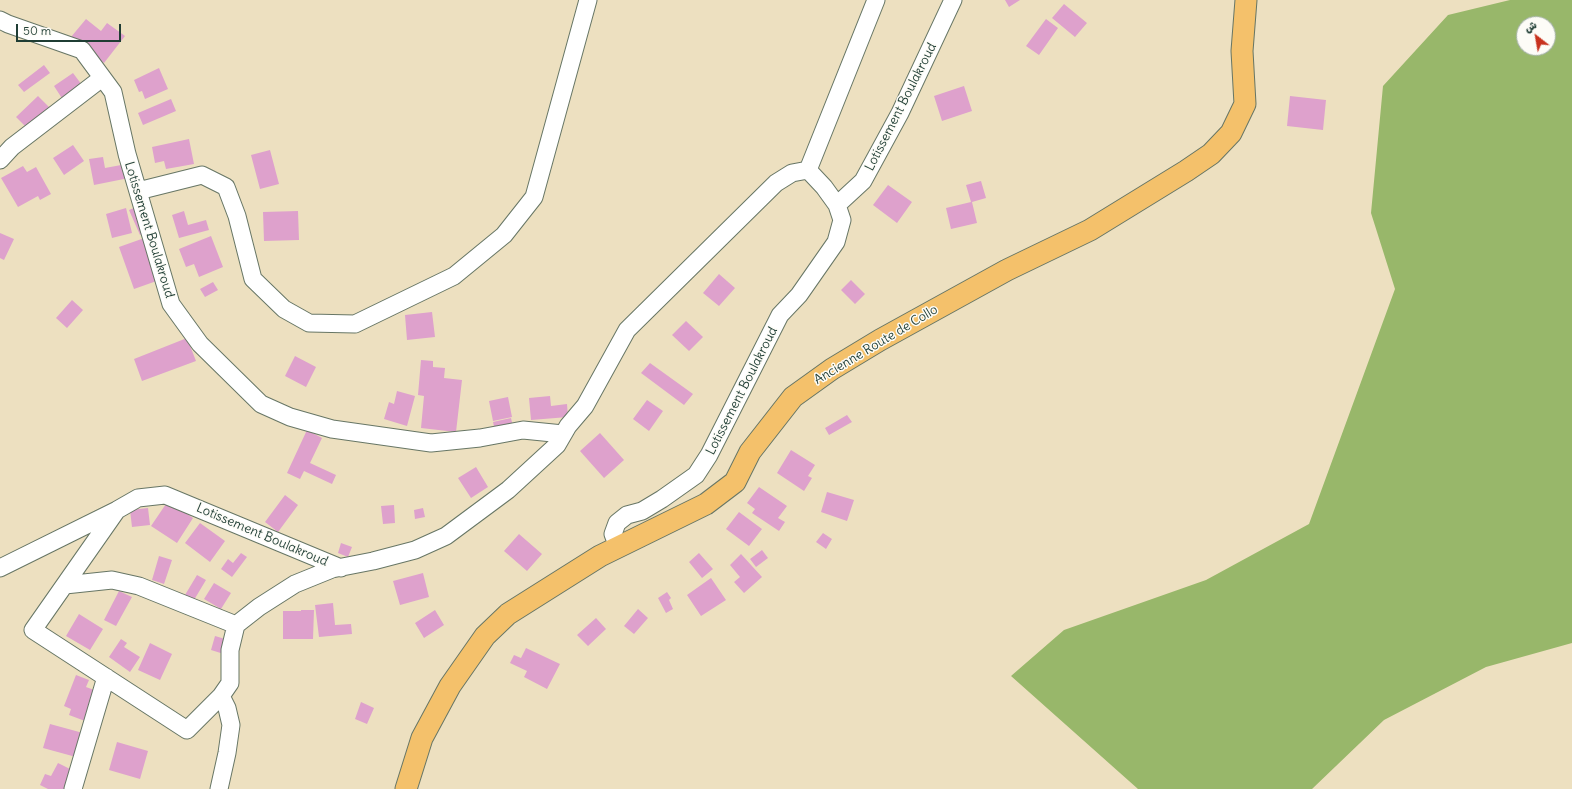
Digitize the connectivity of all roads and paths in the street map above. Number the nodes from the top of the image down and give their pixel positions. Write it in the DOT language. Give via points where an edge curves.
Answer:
graph roads {
  1 [pos="588,0"];
  2 [pos="876,0"];
  3 [pos="953,0"];
  4 [pos="1246,0"];
  5 [pos="0,20"];
  6 [pos="102,78"];
  7 [pos="0,160"];
  8 [pos="808,170"];
  9 [pos="138,191"];
  10 [pos="837,205"];
  11 [pos="563,434"];
  12 [pos="117,510"];
  13 [pos="618,547"];
  14 [pos="0,568"];
  15 [pos="341,568"];
  16 [pos="64,585"];
  17 [pos="236,625"];
  18 [pos="106,676"];
  19 [pos="221,696"];
  20 [pos="73,789"];
  21 [pos="219,789"];
  22 [pos="406,789"];
  1 -- 9 [label="street" via="534,198 504,234 454,276 356,324 309,323 284,309 253,279 237,216 226,186 202,175"];
  2 -- 8 [label="street"];
  3 -- 10 [label="street, Lotissement Boulakroud" via="900,113 863,181"];
  4 -- 13 [label="main road, Ancienne Route de Collo" via="1242,51 1245,104 1231,132 1211,154 1090,230 1007,270 832,369 793,397 750,452 735,482 706,504"];
  5 -- 6 [label="street, Lotissement Boulakroud" via="82,50"];
  6 -- 7 [label="street" via="12,147"];
  6 -- 9 [label="street, Lotissement Boulakroud" via="112,92"];
  8 -- 10 [label="street, Lotissement Boulakroud"];
  8 -- 11 [label="street, Lotissement Boulakroud" via="792,173 776,183 627,330 588,401"];
  9 -- 11 [label="street, Lotissement Boulakroud" via="171,304 200,344 261,404 290,417 332,429 430,443 523,430"];
  10 -- 13 [label="street, Lotissement Boulakroud" via="842,220 836,242 798,295 780,315 709,455 696,475 662,500 642,511 627,515 617,523 613,534"];
  11 -- 15 [label="street, Lotissement Boulakroud" via="557,445 508,490 446,536 415,550"];
  12 -- 14 [label="street, Lotissement Boulakroud"];
  12 -- 15 [label="street, Lotissement Boulakroud" via="138,498 165,494"];
  12 -- 16 [label="street, Lotissement Boulakroud"];
  13 -- 22 [label="main road, Ancienne Route de Collo" via="508,614 484,636 450,686 422,738"];
  15 -- 17 [label="street, Lotissement Boulakroud" via="332,569 295,584"];
  16 -- 17 [label="street" via="112,580 139,586"];
  16 -- 18 [label="street, Lotissement Boulakroud" via="33,630"];
  17 -- 19 [label="street, Lotissement Boulakroud" via="230,650 230,684"];
  18 -- 19 [label="street, Lotissement Boulakroud" via="187,730"];
  18 -- 20 [label="street"];
  19 -- 21 [label="street" via="227,708 230,725"];
}
